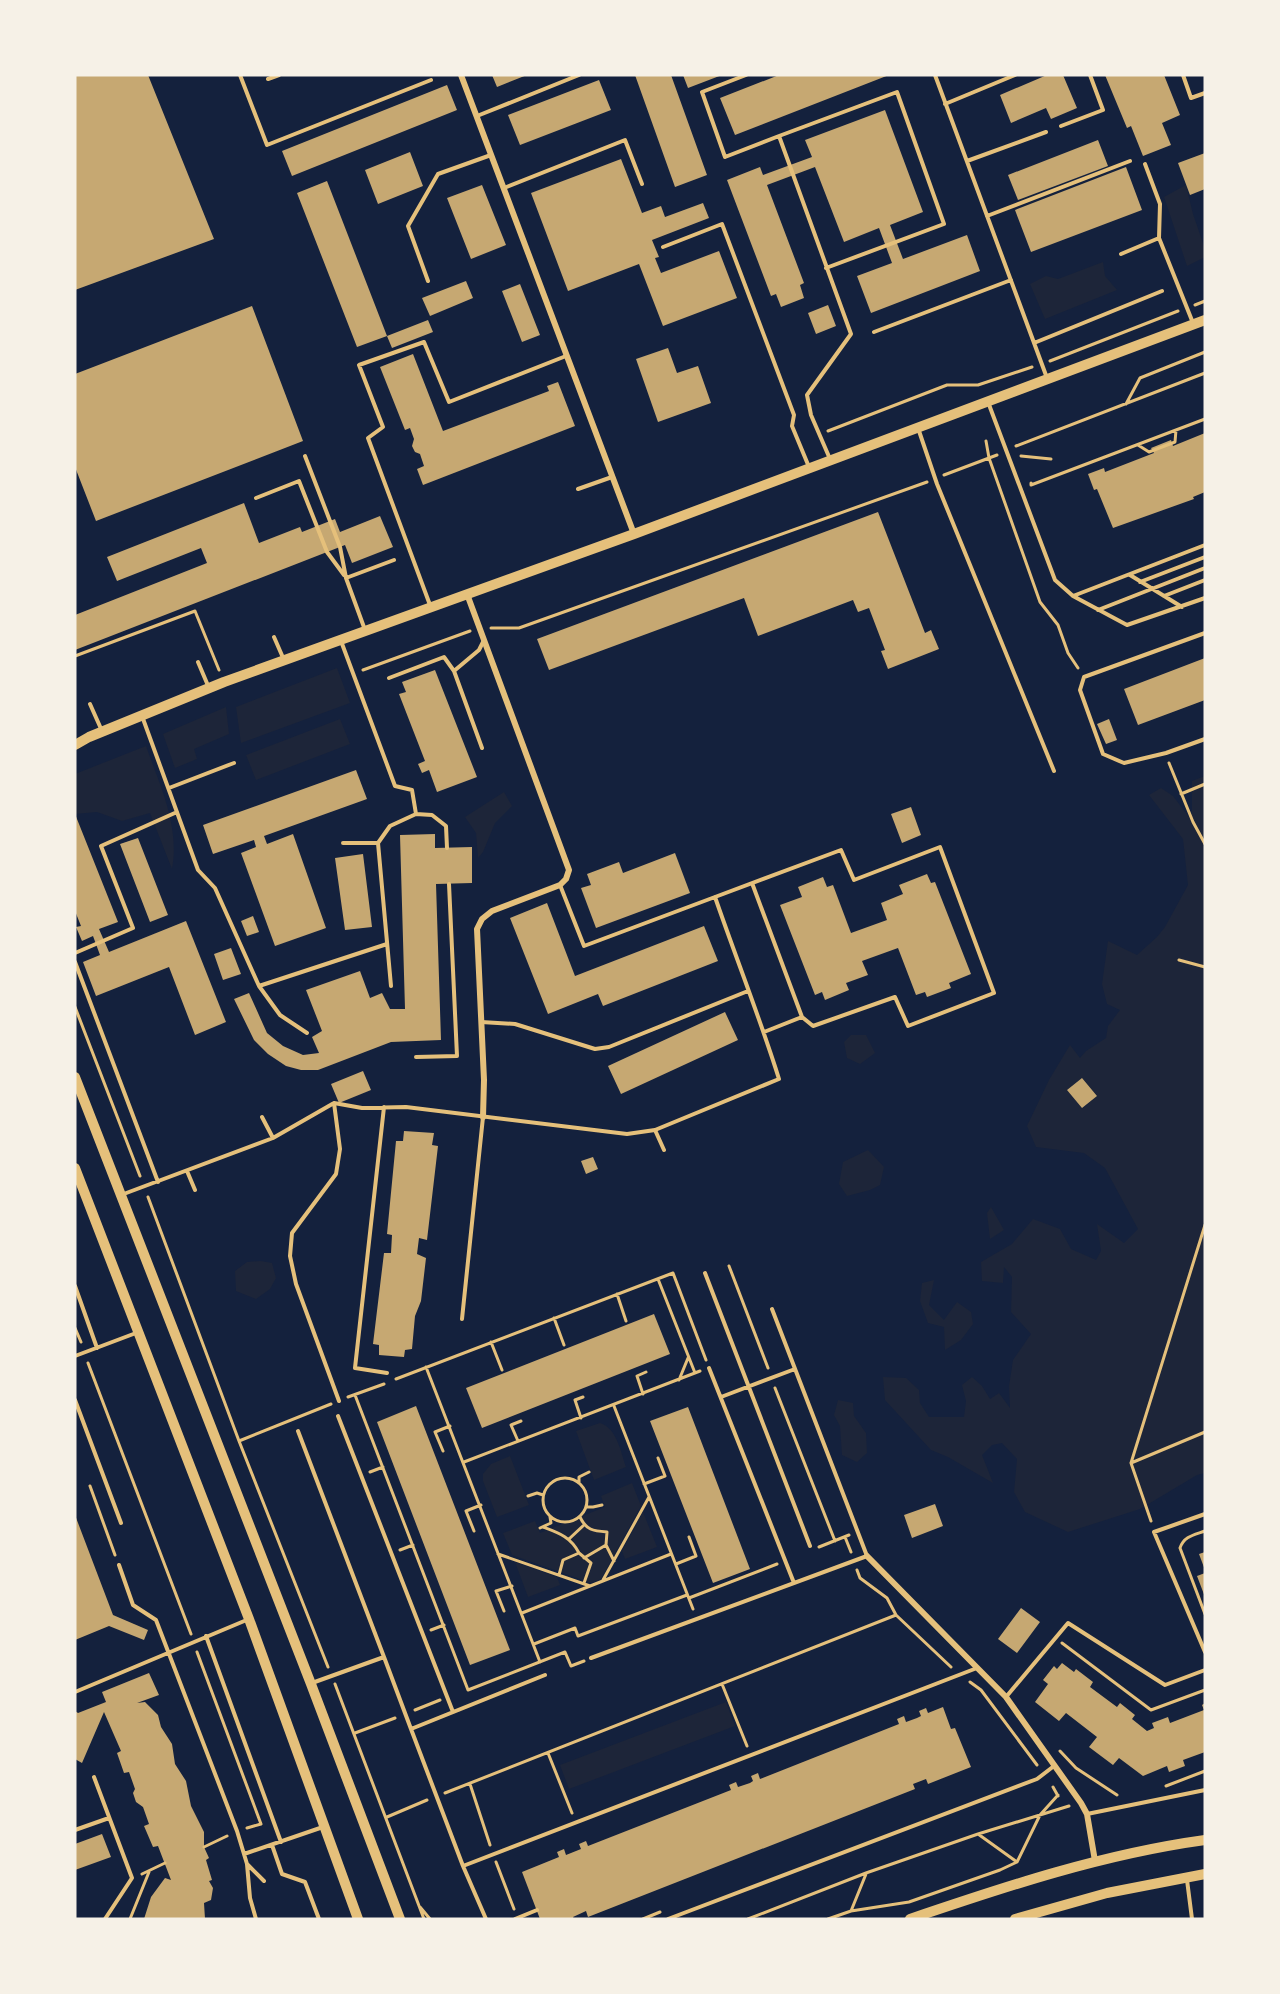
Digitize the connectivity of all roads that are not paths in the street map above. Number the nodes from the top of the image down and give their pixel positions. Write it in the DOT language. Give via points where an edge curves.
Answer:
graph roads {
  1 [pos="240,75"];
  2 [pos="279,75"];
  3 [pos="461,75"];
  4 [pos="579,75"];
  5 [pos="746,75"];
  6 [pos="935,75"];
  7 [pos="1015,75"];
  8 [pos="1090,75"];
  9 [pos="1183,75"];
  10 [pos="268,79"];
  11 [pos="431,80"];
  12 [pos="1205,93"];
  13 [pos="945,104"];
  14 [pos="477,116"];
  15 [pos="1061,126"];
  16 [pos="1046,132"];
  17 [pos="779,136"];
  18 [pos="491,155"];
  19 [pos="967,161"];
  20 [pos="1130,161"];
  21 [pos="1145,164"];
  22 [pos="642,184"];
  23 [pos="504,188"];
  24 [pos="987,216"];
  25 [pos="1159,238"];
  26 [pos="663,247"];
  27 [pos="1121,254"];
  28 [pos="826,268"];
  29 [pos="1011,280"];
  30 [pos="428,281"];
  31 [pos="1162,291"];
  32 [pos="1205,320"];
  33 [pos="1194,324"];
  34 [pos="874,332"];
  35 [pos="1034,343"];
  36 [pos="566,356"];
  37 [pos="1047,379"];
  38 [pos="988,401"];
  39 [pos="918,427"];
  40 [pos="305,456"];
  41 [pos="830,460"];
  42 [pos="809,468"];
  43 [pos="612,477"];
  44 [pos="578,489"];
  45 [pos="256,498"];
  46 [pos="634,534"];
  47 [pos="1205,545"];
  48 [pos="1205,557"];
  49 [pos="394,560"];
  50 [pos="1205,568"];
  51 [pos="1130,574"];
  52 [pos="346,578"];
  53 [pos="1205,579"];
  54 [pos="1140,582"];
  55 [pos="1152,588"];
  56 [pos="466,593"];
  57 [pos="1073,596"];
  58 [pos="1163,596"];
  59 [pos="1205,598"];
  60 [pos="1182,607"];
  61 [pos="431,608"];
  62 [pos="1098,610"];
  63 [pos="365,631"];
  64 [pos="1205,633"];
  65 [pos="274,637"];
  66 [pos="341,641"];
  67 [pos="483,642"];
  68 [pos="284,661"];
  69 [pos="198,662"];
  70 [pos="454,671"];
  71 [pos="389,678"];
  72 [pos="210,688"];
  73 [pos="90,704"];
  74 [pos="141,716"];
  75 [pos="102,732"];
  76 [pos="89,737"];
  77 [pos="75,739"];
  78 [pos="1205,739"];
  79 [pos="75,746"];
  80 [pos="482,748"];
  81 [pos="234,763"];
  82 [pos="1054,771"];
  83 [pos="169,789"];
  84 [pos="177,812"];
  85 [pos="416,814"];
  86 [pos="343,843"];
  87 [pos="378,843"];
  88 [pos="447,848"];
  89 [pos="752,883"];
  90 [pos="448,884"];
  91 [pos="560,885"];
  92 [pos="715,897"];
  93 [pos="387,944"];
  94 [pos="75,952"];
  95 [pos="75,962"];
  96 [pos="259,986"];
  97 [pos="391,986"];
  98 [pos="748,991"];
  99 [pos="802,1017"];
  100 [pos="481,1022"];
  101 [pos="764,1032"];
  102 [pos="307,1033"];
  103 [pos="416,1057"];
  104 [pos="75,1077"];
  105 [pos="334,1103"];
  106 [pos="384,1107"];
  107 [pos="262,1117"];
  108 [pos="483,1117"];
  109 [pos="655,1130"];
  110 [pos="273,1138"];
  111 [pos="664,1150"];
  112 [pos="75,1168"];
  113 [pos="187,1171"];
  114 [pos="158,1182"];
  115 [pos="195,1190"];
  116 [pos="120,1195"];
  117 [pos="705,1274"];
  118 [pos="75,1286"];
  119 [pos="772,1309"];
  120 [pos="462,1319"];
  121 [pos="139,1332"];
  122 [pos="97,1348"];
  123 [pos="75,1356"];
  124 [pos="709,1368"];
  125 [pos="795,1369"];
  126 [pos="387,1373"];
  127 [pos="748,1386"];
  128 [pos="721,1397"];
  129 [pos="75,1400"];
  130 [pos="339,1401"];
  131 [pos="338,1416"];
  132 [pos="298,1431"];
  133 [pos="1205,1514"];
  134 [pos="121,1523"];
  135 [pos="810,1546"];
  136 [pos="867,1556"];
  137 [pos="118,1565"];
  138 [pos="794,1582"];
  139 [pos="249,1619"];
  140 [pos="206,1636"];
  141 [pos="169,1651"];
  142 [pos="1205,1652"];
  143 [pos="384,1657"];
  144 [pos="591,1658"];
  145 [pos="978,1668"];
  146 [pos="1205,1670"];
  147 [pos="545,1675"];
  148 [pos="311,1684"];
  149 [pos="75,1692"];
  150 [pos="1006,1698"];
  151 [pos="453,1712"];
  152 [pos="411,1729"];
  153 [pos="1054,1766"];
  154 [pos="94,1777"];
  155 [pos="1205,1790"];
  156 [pos="1086,1814"];
  157 [pos="109,1818"];
  158 [pos="326,1827"];
  159 [pos="75,1830"];
  160 [pos="1205,1839"];
  161 [pos="281,1842"];
  162 [pos="272,1845"];
  163 [pos="244,1854"];
  164 [pos="1095,1861"];
  165 [pos="247,1864"];
  166 [pos="463,1866"];
  167 [pos="1205,1874"];
  168 [pos="1187,1876"];
  169 [pos="264,1881"];
  170 [pos="537,1910"];
  171 [pos="105,1919"];
  172 [pos="256,1919"];
  173 [pos="319,1919"];
  174 [pos="358,1919"];
  175 [pos="400,1919"];
  176 [pos="486,1919"];
  177 [pos="515,1919"];
  178 [pos="668,1919"];
  179 [pos="910,1919"];
  180 [pos="1015,1919"];
  181 [pos="1192,1919"];
  1 -- 11 [label="lane" via="267,145"];
  2 -- 10 [label="lane"];
  3 -- 14 [label="street"];
  4 -- 14 [label="lane"];
  5 -- 17 [label="lane" via="702,92 725,157"];
  6 -- 13 [label="lane"];
  7 -- 13 [label="lane"];
  8 -- 15 [label="lane" via="1103,110"];
  9 -- 12 [label="lane" via="1191,98"];
  13 -- 19 [label="lane"];
  14 -- 18 [label="street"];
  16 -- 19 [label="lane"];
  17 -- 28 [label="lane"];
  17 -- 28 [label="lane" via="897,92 913,136 944,224"];
  18 -- 23 [label="street"];
  18 -- 30 [label="lane" via="438,174 408,226"];
  19 -- 24 [label="lane"];
  20 -- 24 [label="lane"];
  21 -- 25 [label="lane" via="1160,204"];
  22 -- 23 [label="lane" via="625,140"];
  23 -- 36 [label="street"];
  24 -- 29 [label="lane"];
  25 -- 27 [label="lane"];
  25 -- 33 [label="lane"];
  26 -- 42 [label="lane" via="722,224 794,415 792,426"];
  28 -- 41 [label="lane" via="851,334 807,395"];
  29 -- 34 [label="lane"];
  29 -- 35 [label="lane"];
  31 -- 35 [label="lane"];
  32 -- 33 [label="main road"];
  33 -- 37 [label="main road"];
  35 -- 37 [label="lane"];
  36 -- 43 [label="street"];
  36 -- 61 [label="lane" via="449,402 424,342 359,365 384,427 368,438"];
  37 -- 38 [label="main road"];
  38 -- 39 [label="main road"];
  38 -- 57 [label="lane" via="1055,580"];
  39 -- 41 [label="main road"];
  39 -- 82 [label="lane"];
  40 -- 52 [label="lane" via="340,548"];
  41 -- 42 [label="main road"];
  42 -- 46 [label="main road"];
  43 -- 44 [label="lane"];
  43 -- 46 [label="street"];
  45 -- 52 [label="lane" via="299,482 327,552"];
  46 -- 56 [label="main road"];
  47 -- 51 [label="lane"];
  48 -- 54 [label="lane"];
  49 -- 52 [label="lane"];
  50 -- 55 [label="lane"];
  51 -- 54 [label="lane"];
  51 -- 57 [label="lane"];
  52 -- 63 [label="lane"];
  53 -- 58 [label="lane"];
  54 -- 55 [label="lane"];
  55 -- 58 [label="lane"];
  55 -- 62 [label="lane"];
  56 -- 61 [label="main road"];
  56 -- 67 [label="street"];
  57 -- 62 [label="lane"];
  58 -- 60 [label="lane"];
  59 -- 60 [label="lane"];
  60 -- 62 [label="lane" via="1127,625"];
  61 -- 63 [label="main road"];
  63 -- 66 [label="main road"];
  64 -- 78 [label="lane" via="1084,677 1080,690 1103,754 1124,763"];
  65 -- 68 [label="lane"];
  66 -- 68 [label="main road"];
  66 -- 85 [label="lane" via="395,786 412,790"];
  67 -- 70 [label="lane"];
  67 -- 91 [label="street" via="566,859 569,870"];
  68 -- 72 [label="main road"];
  69 -- 72 [label="lane"];
  70 -- 71 [label="lane" via="444,657"];
  70 -- 80 [label="lane"];
  72 -- 74 [label="main road"];
  73 -- 75 [label="lane"];
  74 -- 75 [label="main road"];
  74 -- 83 [label="lane"];
  75 -- 76 [label="main road"];
  76 -- 77 [label="main road"];
  76 -- 79 [label="main road"];
  81 -- 83 [label="lane"];
  83 -- 84 [label="lane"];
  84 -- 94 [label="lane" via="101,846 133,928"];
  84 -- 96 [label="lane" via="198,870 215,888"];
  85 -- 87 [label="lane" via="390,826"];
  85 -- 88 [label="lane" via="432,815 446,826"];
  86 -- 87 [label="lane"];
  87 -- 93 [label="lane"];
  89 -- 92 [label="lane"];
  89 -- 99 [label="lane"];
  89 -- 99 [label="lane" via="841,850 854,880 940,847 994,993 908,1026 896,996 813,1026"];
  90 -- 103 [label="lane" via="457,1056"];
  91 -- 92 [label="lane" via="584,946"];
  91 -- 100 [label="street" via="492,911 482,919 477,929"];
  92 -- 98 [label="lane"];
  93 -- 96 [label="lane"];
  93 -- 97 [label="lane"];
  95 -- 114 [label="lane"];
  96 -- 102 [label="lane" via="280,1015"];
  98 -- 100 [label="lane" via="609,1047 595,1049 515,1024"];
  98 -- 101 [label="lane"];
  99 -- 101 [label="lane"];
  100 -- 108 [label="street"];
  101 -- 109 [label="lane" via="779,1079"];
  104 -- 116 [label="main road"];
  105 -- 106 [label="lane"];
  105 -- 110 [label="lane"];
  105 -- 130 [label="lane" via="340,1149 336,1174 292,1233 290,1256 296,1284"];
  106 -- 108 [label="lane"];
  106 -- 126 [label="lane" via="355,1368"];
  107 -- 110 [label="lane"];
  108 -- 109 [label="lane" via="627,1134"];
  108 -- 120 [label="lane"];
  109 -- 111 [label="lane"];
  110 -- 113 [label="lane"];
  112 -- 121 [label="main road"];
  113 -- 114 [label="lane"];
  113 -- 115 [label="lane"];
  114 -- 116 [label="lane"];
  116 -- 148 [label="main road"];
  117 -- 127 [label="lane"];
  118 -- 122 [label="lane"];
  119 -- 125 [label="lane"];
  121 -- 122 [label="lane"];
  121 -- 139 [label="main road"];
  122 -- 123 [label="lane"];
  124 -- 128 [label="lane"];
  125 -- 127 [label="lane"];
  125 -- 136 [label="lane"];
  127 -- 128 [label="lane"];
  127 -- 135 [label="lane"];
  128 -- 138 [label="lane"];
  129 -- 134 [label="lane"];
  131 -- 151 [label="lane"];
  132 -- 143 [label="lane"];
  133 -- 142 [label="lane" via="1154,1532"];
  136 -- 138 [label="lane"];
  136 -- 145 [label="street"];
  137 -- 141 [label="lane" via="133,1605 156,1620"];
  138 -- 144 [label="lane"];
  139 -- 140 [label="lane"];
  139 -- 158 [label="main road"];
  140 -- 141 [label="lane"];
  140 -- 161 [label="lane"];
  141 -- 149 [label="lane"];
  141 -- 163 [label="lane"];
  143 -- 148 [label="lane"];
  143 -- 152 [label="lane"];
  145 -- 150 [label="street"];
  145 -- 166 [label="lane"];
  146 -- 150 [label="lane" via="1165,1685 1068,1623"];
  147 -- 151 [label="lane"];
  148 -- 175 [label="main road"];
  150 -- 153 [label="street"];
  151 -- 152 [label="lane"];
  152 -- 166 [label="lane"];
  153 -- 156 [label="street"];
  153 -- 178 [label="lane" via="1037,1779"];
  154 -- 157 [label="lane"];
  155 -- 156 [label="lane"];
  156 -- 164 [label="street"];
  157 -- 159 [label="lane"];
  157 -- 171 [label="lane" via="132,1878"];
  158 -- 161 [label="lane"];
  158 -- 174 [label="main road"];
  160 -- 164 [label="main road"];
  161 -- 162 [label="lane"];
  162 -- 163 [label="lane"];
  162 -- 173 [label="lane" via="282,1874 305,1882"];
  163 -- 165 [label="lane"];
  164 -- 179 [label="main road"];
  165 -- 169 [label="lane"];
  165 -- 172 [label="lane"];
  166 -- 176 [label="lane"];
  167 -- 168 [label="main road"];
  168 -- 180 [label="main road"];
  168 -- 181 [label="lane"];
  170 -- 177 [label="lane"];
}
